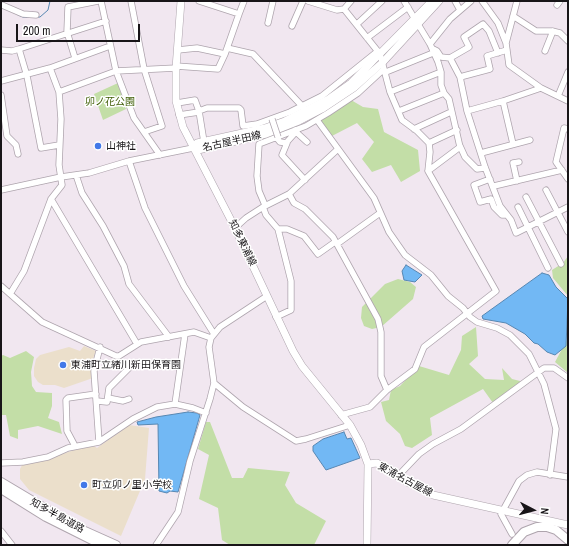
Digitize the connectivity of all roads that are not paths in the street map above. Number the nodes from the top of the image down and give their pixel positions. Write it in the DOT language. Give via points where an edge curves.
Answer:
graph roads {
  1 [pos="3,1"];
  2 [pos="98,1"];
  3 [pos="101,1"];
  4 [pos="131,1"];
  5 [pos="181,1"];
  6 [pos="199,1"];
  7 [pos="244,1"];
  8 [pos="273,1"];
  9 [pos="303,1"];
  10 [pos="308,1"];
  11 [pos="351,1"];
  12 [pos="382,1"];
  13 [pos="404,1"];
  14 [pos="432,1"];
  15 [pos="439,1"];
  16 [pos="455,1"];
  17 [pos="471,1"];
  18 [pos="482,1"];
  19 [pos="517,1"];
  20 [pos="324,3"];
  21 [pos="1,6"];
  22 [pos="408,7"];
  23 [pos="344,10"];
  24 [pos="460,10"];
  25 [pos="238,14"];
  26 [pos="36,15"];
  27 [pos="513,16"];
  28 [pos="106,21"];
  29 [pos="416,22"];
  30 [pos="268,23"];
  31 [pos="357,24"];
  32 [pos="292,26"];
  33 [pos="67,32"];
  34 [pos="553,32"];
  35 [pos="367,38"];
  36 [pos="568,41"];
  37 [pos="506,43"];
  38 [pos="110,46"];
  39 [pos="19,49"];
  40 [pos="432,49"];
  41 [pos="1,50"];
  42 [pos="178,50"];
  43 [pos="507,50"];
  44 [pos="226,51"];
  45 [pos="544,51"];
  46 [pos="379,52"];
  47 [pos="498,53"];
  48 [pos="75,58"];
  49 [pos="450,58"];
  50 [pos="176,67"];
  51 [pos="384,67"];
  52 [pos="50,68"];
  53 [pos="144,69"];
  54 [pos="116,71"];
  55 [pos="441,72"];
  56 [pos="568,72"];
  57 [pos="27,76"];
  58 [pos="460,77"];
  59 [pos="1,81"];
  60 [pos="541,88"];
  61 [pos="59,92"];
  62 [pos="390,92"];
  63 [pos="444,93"];
  64 [pos="1,95"];
  65 [pos="558,96"];
  66 [pos="503,101"];
  67 [pos="568,101"];
  68 [pos="177,103"];
  69 [pos="303,107"];
  70 [pos="199,111"];
  71 [pos="399,111"];
  72 [pos="467,111"];
  73 [pos="3,112"];
  74 [pos="451,112"];
  75 [pos="179,115"];
  76 [pos="272,120"];
  77 [pos="317,120"];
  78 [pos="414,129"];
  79 [pos="568,129"];
  80 [pos="457,130"];
  81 [pos="296,131"];
  82 [pos="144,132"];
  83 [pos="277,137"];
  84 [pos="530,140"];
  85 [pos="204,142"];
  86 [pos="307,142"];
  87 [pos="286,143"];
  88 [pos="429,144"];
  89 [pos="513,144"];
  90 [pos="59,145"];
  91 [pos="460,146"];
  92 [pos="193,148"];
  93 [pos="338,149"];
  94 [pos="481,152"];
  95 [pos="18,154"];
  96 [pos="160,156"];
  97 [pos="129,161"];
  98 [pos="519,162"];
  99 [pos="485,168"];
  100 [pos="562,170"];
  101 [pos="428,171"];
  102 [pos="76,175"];
  103 [pos="61,177"];
  104 [pos="490,178"];
  105 [pos="568,179"];
  106 [pos="305,180"];
  107 [pos="517,181"];
  108 [pos="494,186"];
  109 [pos="1,190"];
  110 [pos="546,190"];
  111 [pos="289,194"];
  112 [pos="526,197"];
  113 [pos="51,199"];
  114 [pos="264,206"];
  115 [pos="518,207"];
  116 [pos="568,207"];
  117 [pos="380,213"];
  118 [pos="558,213"];
  119 [pos="506,215"];
  120 [pos="539,222"];
  121 [pos="528,227"];
  122 [pos="235,228"];
  123 [pos="278,229"];
  124 [pos="568,232"];
  125 [pos="336,243"];
  126 [pos="561,264"];
  127 [pos="548,268"];
  128 [pos="1,286"];
  129 [pos="10,294"];
  130 [pos="267,296"];
  131 [pos="467,314"];
  132 [pos="276,317"];
  133 [pos="185,334"];
  134 [pos="213,336"];
  135 [pos="169,337"];
  136 [pos="137,344"];
  137 [pos="100,347"];
  138 [pos="128,369"];
  139 [pos="539,372"];
  140 [pos="568,378"];
  141 [pos="214,383"];
  142 [pos="387,390"];
  143 [pos="96,394"];
  144 [pos="108,398"];
  145 [pos="129,399"];
  146 [pos="97,401"];
  147 [pos="174,404"];
  148 [pos="206,413"];
  149 [pos="341,414"];
  150 [pos="350,424"];
  151 [pos="99,442"];
  152 [pos="75,446"];
  153 [pos="1,463"];
  154 [pos="368,464"];
  155 [pos="550,475"];
  156 [pos="398,476"];
  157 [pos="568,477"];
  158 [pos="1,482"];
  159 [pos="1,490"];
  160 [pos="502,511"];
  161 [pos="568,525"];
  162 [pos="1,531"];
  163 [pos="512,534"];
  164 [pos="568,540"];
  165 [pos="12,545"];
  166 [pos="102,545"];
  167 [pos="116,545"];
  168 [pos="156,545"];
  169 [pos="367,545"];
  170 [pos="512,545"];
  171 [pos="517,545"];
  172 [pos="568,545"];
  1 -- 21 [label="street"];
  2 -- 33 [label="street" via="68,7"];
  3 -- 28 [label="street"];
  4 -- 53 [label="street"];
  5 -- 42 [label="main road, 知多東浦線"];
  6 -- 25 [label="street"];
  7 -- 25 [label="street"];
  8 -- 30 [label="street"];
  9 -- 32 [label="street"];
  10 -- 20 [label="street"];
  11 -- 23 [label="street"];
  12 -- 31 [label="street"];
  13 -- 22 [label="street"];
  14 -- 29 [label="main road, 名古屋半田線"];
  15 -- 29 [label="main road, 名古屋半田線"];
  16 -- 24 [label="street"];
  17 -- 24 [label="street"];
  18 -- 37 [label="street" via="498,22"];
  19 -- 27 [label="street"];
  20 -- 23 [label="street" via="337,10"];
  21 -- 26 [label="street" via="23,14"];
  22 -- 29 [label="street"];
  22 -- 35 [label="street"];
  23 -- 31 [label="street"];
  24 -- 40 [label="street" via="450,19"];
  25 -- 44 [label="street"];
  27 -- 34 [label="street" via="536,31"];
  27 -- 37 [label="street"];
  28 -- 33 [label="street"];
  28 -- 38 [label="street"];
  29 -- 40 [label="street"];
  29 -- 46 [label="main road, 名古屋半田線"];
  29 -- 51 [label="main road, 名古屋半田線"];
  31 -- 35 [label="street"];
  33 -- 39 [label="street"];
  33 -- 48 [label="street"];
  34 -- 36 [label="street" via="560,33"];
  34 -- 45 [label="street"];
  35 -- 46 [label="street"];
  37 -- 43 [label="street"];
  38 -- 48 [label="street"];
  38 -- 54 [label="street"];
  39 -- 41 [label="street"];
  39 -- 57 [label="street"];
  40 -- 49 [label="street" via="441,57"];
  40 -- 51 [label="street"];
  40 -- 55 [label="street"];
  42 -- 44 [label="street" via="197,48"];
  42 -- 50 [label="main road, 知多東浦線"];
  43 -- 47 [label="street"];
  43 -- 60 [label="street" via="508,65"];
  44 -- 50 [label="street" via="218,69"];
  44 -- 69 [label="street" via="253,54"];
  46 -- 51 [label="street"];
  46 -- 69 [label="street" via="322,96"];
  46 -- 85 [label="main road, 名古屋半田線" via="351,83 306,112 264,128"];
  47 -- 49 [label="street" via="489,31 483,24 464,37 468,47"];
  47 -- 58 [label="street" via="487,56 490,69"];
  48 -- 52 [label="street"];
  49 -- 58 [label="street"];
  50 -- 53 [label="street"];
  50 -- 68 [label="main road, 知多東浦線"];
  51 -- 62 [label="street"];
  51 -- 77 [label="street" via="348,100"];
  51 -- 92 [label="main road, 名古屋半田線" via="322,109 299,121 266,134 198,150"];
  52 -- 57 [label="street"];
  52 -- 61 [label="street"];
  53 -- 54 [label="street"];
  53 -- 82 [label="street" via="162,126"];
  54 -- 61 [label="street"];
  54 -- 82 [label="street" via="134,118"];
  55 -- 62 [label="street"];
  55 -- 63 [label="street"];
  56 -- 65 [label="street"];
  57 -- 59 [label="street"];
  57 -- 90 [label="street" via="41,148"];
  58 -- 72 [label="street"];
  60 -- 65 [label="street"];
  60 -- 66 [label="street"];
  61 -- 90 [label="street"];
  62 -- 71 [label="street"];
  63 -- 71 [label="street"];
  63 -- 74 [label="street" via="449,99"];
  64 -- 73 [label="street"];
  65 -- 67 [label="street"];
  66 -- 72 [label="street"];
  66 -- 89 [label="street"];
  68 -- 70 [label="street" via="195,100"];
  68 -- 75 [label="main road, 知多東浦線"];
  69 -- 76 [label="street"];
  70 -- 75 [label="street"];
  70 -- 76 [label="street" via="208,108 239,108 242,125 246,127"];
  70 -- 85 [label="street"];
  71 -- 78 [label="street" via="402,120"];
  72 -- 94 [label="street"];
  73 -- 95 [label="street" via="7,136 16,145"];
  74 -- 78 [label="street"];
  74 -- 80 [label="street"];
  75 -- 92 [label="main road, 知多東浦線"];
  76 -- 83 [label="street, bridge"];
  77 -- 81 [label="street"];
  77 -- 93 [label="street"];
  78 -- 88 [label="street"];
  79 -- 100 [label="street" via="564,128 556,162"];
  80 -- 88 [label="street"];
  80 -- 91 [label="street"];
  81 -- 83 [label="street"];
  81 -- 86 [label="street"];
  81 -- 87 [label="street"];
  82 -- 96 [label="street"];
  83 -- 87 [label="street" via="280,142"];
  83 -- 114 [label="street" via="259,144 257,176"];
  84 -- 89 [label="street"];
  85 -- 92 [label="main road, 名古屋半田線" via="197,143"];
  87 -- 106 [label="street" via="282,155"];
  88 -- 101 [label="street"];
  89 -- 94 [label="street"];
  90 -- 103 [label="street"];
  91 -- 99 [label="street" via="465,157 477,168"];
  91 -- 101 [label="street"];
  92 -- 96 [label="street"];
  92 -- 122 [label="main road, 知多東浦線"];
  93 -- 106 [label="street"];
  93 -- 117 [label="street" via="374,198"];
  94 -- 99 [label="street"];
  96 -- 97 [label="street"];
  97 -- 102 [label="street"];
  97 -- 134 [label="street" via="145,208 184,286"];
  98 -- 107 [label="street" via="513,163"];
  99 -- 104 [label="street"];
  100 -- 105 [label="street"];
  100 -- 107 [label="street"];
  101 -- 131 [label="street" via="496,289 496,292"];
  102 -- 103 [label="street"];
  102 -- 135 [label="street" via="82,192 124,266 129,284"];
  103 -- 109 [label="street"];
  103 -- 113 [label="street" via="62,185"];
  104 -- 108 [label="street"];
  104 -- 119 [label="street" via="474,185 480,202 490,199 494,207 502,215"];
  106 -- 111 [label="street"];
  107 -- 108 [label="street"];
  108 -- 119 [label="street" via="500,206"];
  110 -- 118 [label="street"];
  111 -- 114 [label="street"];
  111 -- 125 [label="street" via="294,203 305,209"];
  112 -- 120 [label="street"];
  113 -- 129 [label="street" via="24,271"];
  113 -- 136 [label="street"];
  114 -- 122 [label="street"];
  114 -- 123 [label="street" via="266,215"];
  115 -- 121 [label="street"];
  116 -- 118 [label="street"];
  117 -- 125 [label="street"];
  117 -- 131 [label="street" via="405,255 431,275"];
  118 -- 120 [label="street"];
  118 -- 124 [label="street"];
  119 -- 121 [label="street" via="516,233"];
  120 -- 121 [label="street"];
  120 -- 126 [label="street"];
  121 -- 127 [label="street"];
  122 -- 130 [label="main road, 知多東浦線"];
  123 -- 125 [label="street" via="288,229 304,236 318,254"];
  123 -- 132 [label="street" via="292,287 291,310"];
  125 -- 142 [label="street" via="378,319 381,332 381,376"];
  128 -- 129 [label="street"];
  129 -- 137 [label="street" via="42,322"];
  130 -- 132 [label="main road, 知多東浦線"];
  130 -- 134 [label="street" via="220,327"];
  131 -- 139 [label="street" via="477,322 510,335 529,354"];
  131 -- 142 [label="street" via="424,347 415,369"];
  132 -- 149 [label="main road, 知多東浦線" via="302,366"];
  133 -- 134 [label="street" via="194,332"];
  133 -- 135 [label="street"];
  133 -- 147 [label="street"];
  134 -- 141 [label="street" via="209,347"];
  135 -- 136 [label="street"];
  136 -- 137 [label="street" via="119,356"];
  137 -- 143 [label="street" via="94,365"];
  138 -- 144 [label="street" via="109,388"];
  139 -- 140 [label="street" via="551,367"];
  139 -- 155 [label="street" via="556,429"];
  139 -- 156 [label="street" via="461,429 419,454"];
  141 -- 148 [label="street"];
  141 -- 150 [label="street" via="243,407 296,441"];
  142 -- 149 [label="street" via="370,407"];
  143 -- 146 [label="street"];
  143 -- 152 [label="street" via="66,400 66,430"];
  144 -- 145 [label="street" via="123,402"];
  144 -- 146 [label="street" via="107,402"];
  146 -- 151 [label="street"];
  147 -- 148 [label="street"];
  147 -- 151 [label="street" via="157,406"];
  148 -- 168 [label="street" via="190,461 178,512"];
  149 -- 150 [label="main road, 知多東浦線"];
  150 -- 154 [label="main road, 知多東浦線"];
  151 -- 152 [label="street"];
  152 -- 153 [label="street" via="48,457"];
  154 -- 156 [label="main road, 東浦名古屋線" via="377,463"];
  154 -- 169 [label="main road, 東浦名古屋線"];
  155 -- 157 [label="street"];
  155 -- 160 [label="street" via="537,472 527,475 519,481"];
  156 -- 160 [label="main road, 東浦名古屋線" via="433,495"];
  158 -- 167 [label="highway, 知多半島道路" via="78,528"];
  159 -- 166 [label="highway, 知多半島道路" via="64,527"];
  160 -- 161 [label="main road, 東浦名古屋線"];
  160 -- 163 [label="street" via="501,514"];
  162 -- 165 [label="street"];
  164 -- 170 [label="highway" via="556,530 537,527 524,532"];
  171 -- 172 [label="highway" via="528,534 542,532 563,539"];
}
